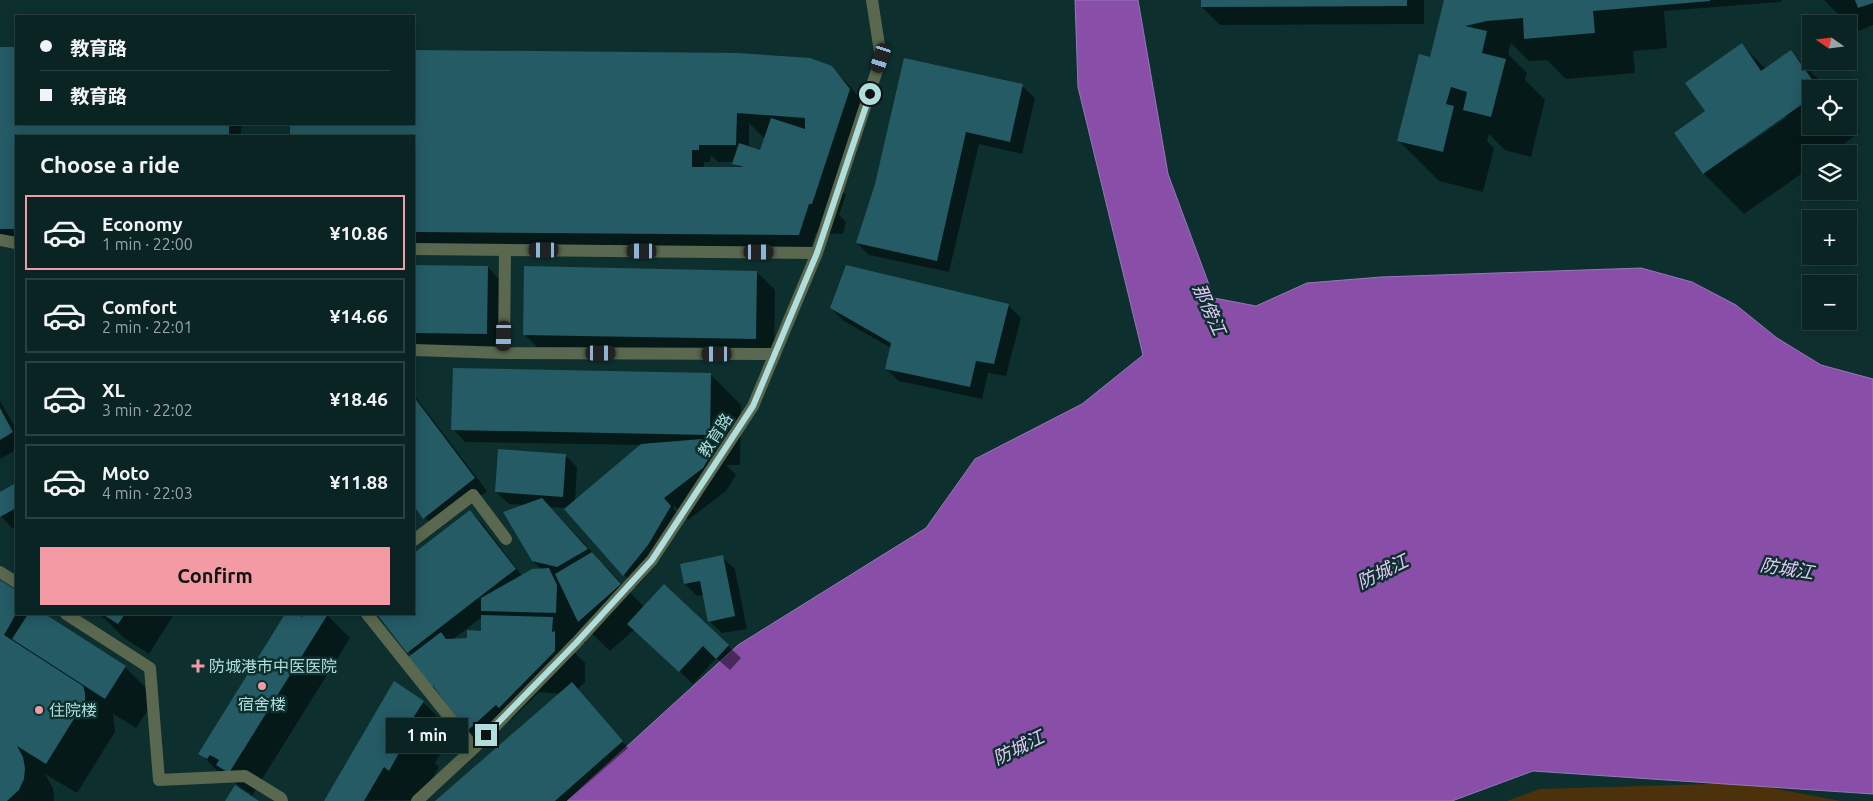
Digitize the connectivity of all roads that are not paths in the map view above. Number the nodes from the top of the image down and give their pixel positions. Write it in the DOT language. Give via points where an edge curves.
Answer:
graph roads {
  1 [pos="872,0"];
  2 [pos="0,240"];
  3 [pos="15,242"];
  4 [pos="415,249"];
  5 [pos="505,250"];
  6 [pos="817,253"];
  7 [pos="415,350"];
  8 [pos="504,353"];
  9 [pos="775,354"];
  10 [pos="416,535"];
  11 [pos="506,539"];
  12 [pos="0,572"];
  13 [pos="15,581"];
  14 [pos="68,615"];
  15 [pos="368,615"];
  16 [pos="474,748"];
  17 [pos="282,801"];
  18 [pos="417,801"];
  1 -- 6 [label="street, 教育路" via="881,58"];
  2 -- 3 [label="street"];
  4 -- 5 [label="street"];
  5 -- 6 [label="street"];
  5 -- 8 [label="street"];
  6 -- 9 [label="street, 教育路"];
  7 -- 8 [label="street"];
  8 -- 9 [label="street"];
  9 -- 16 [label="street, 教育路" via="753,406 652,560"];
  10 -- 11 [label="street" via="473,495"];
  12 -- 13 [label="street"];
  14 -- 17 [label="street" via="150,668 159,780 245,776"];
  15 -- 16 [label="street"];
  16 -- 18 [label="street, 教育路"];
}
